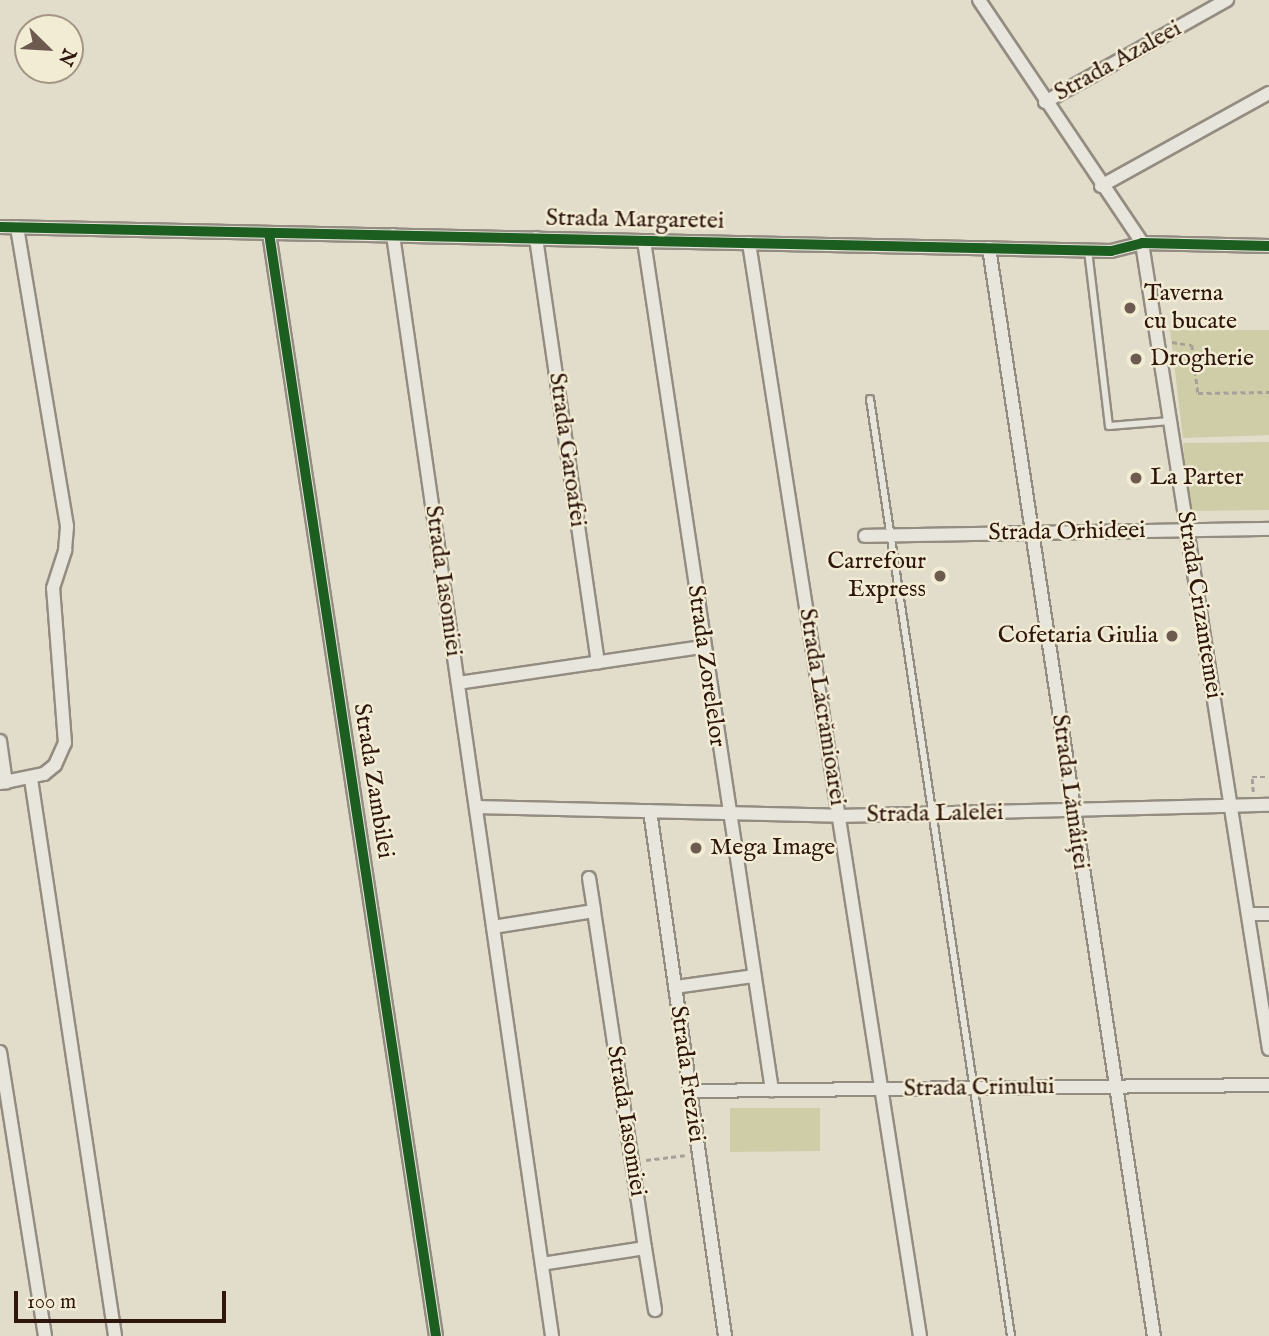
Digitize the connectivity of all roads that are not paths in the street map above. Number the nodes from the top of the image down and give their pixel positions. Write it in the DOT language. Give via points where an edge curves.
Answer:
graph roads {
  1 [pos="1227,0"];
  2 [pos="986,2"];
  3 [pos="1269,93"];
  4 [pos="1045,102"];
  5 [pos="1101,186"];
  6 [pos="0,227"];
  7 [pos="17,227"];
  8 [pos="270,233"];
  9 [pos="393,235"];
  10 [pos="536,238"];
  11 [pos="644,241"];
  12 [pos="749,243"];
  13 [pos="1142,243"];
  14 [pos="1269,246"];
  15 [pos="989,248"];
  16 [pos="1088,250"];
  17 [pos="870,399"];
  18 [pos="1170,421"];
  19 [pos="1269,529"];
  20 [pos="1187,530"];
  21 [pos="1031,533"];
  22 [pos="890,535"];
  23 [pos="865,536"];
  24 [pos="703,647"];
  25 [pos="598,662"];
  26 [pos="458,683"];
  27 [pos="0,741"];
  28 [pos="31,779"];
  29 [pos="3,783"];
  30 [pos="1269,805"];
  31 [pos="1231,806"];
  32 [pos="476,807"];
  33 [pos="1073,810"];
  34 [pos="650,811"];
  35 [pos="728,813"];
  36 [pos="932,814"];
  37 [pos="839,816"];
  38 [pos="589,878"];
  39 [pos="594,911"];
  40 [pos="1248,914"];
  41 [pos="1269,914"];
  42 [pos="493,927"];
  43 [pos="754,976"];
  44 [pos="675,987"];
  45 [pos="1267,1021"];
  46 [pos="1269,1049"];
  47 [pos="0,1052"];
  48 [pos="1269,1086"];
  49 [pos="1114,1087"];
  50 [pos="974,1088"];
  51 [pos="882,1089"];
  52 [pos="772,1090"];
  53 [pos="690,1091"];
  54 [pos="645,1248"];
  55 [pos="542,1264"];
  56 [pos="655,1310"];
  57 [pos="45,1336"];
  58 [pos="115,1336"];
  59 [pos="436,1336"];
  60 [pos="552,1336"];
  61 [pos="725,1336"];
  62 [pos="920,1336"];
  63 [pos="1011,1336"];
  64 [pos="1154,1336"];
  1 -- 4 [label="street, Strada Azaleei"];
  2 -- 4 [label="street, Strada Crizantemei"];
  3 -- 5 [label="street"];
  4 -- 5 [label="street, Strada Crizantemei"];
  5 -- 13 [label="street, Strada Crizantemei"];
  6 -- 7 [label="street, Strada Margaretei"];
  7 -- 8 [label="street, Strada Margaretei"];
  7 -- 28 [label="street" via="67,538 53,588 65,743 55,765"];
  8 -- 9 [label="street, Strada Margaretei"];
  8 -- 59 [label="street, Strada Zambilei"];
  9 -- 10 [label="street, Strada Margaretei"];
  9 -- 26 [label="street, Strada Iasomiei"];
  10 -- 11 [label="street, Strada Margaretei"];
  10 -- 25 [label="street, Strada Garoafei"];
  11 -- 12 [label="street, Strada Margaretei"];
  11 -- 24 [label="street, Strada Zorelelor"];
  12 -- 15 [label="street, Strada Margaretei"];
  12 -- 37 [label="street, Strada Lăcrămioarei"];
  13 -- 14 [label="street, Strada Margaretei"];
  13 -- 16 [label="street, Strada Margaretei"];
  13 -- 18 [label="street, Strada Crizantemei"];
  15 -- 16 [label="street, Strada Margaretei"];
  15 -- 21 [label="street, Strada Lămâiței"];
  16 -- 18 [label="lane" via="1109,426"];
  17 -- 22 [label="lane"];
  18 -- 20 [label="street, Strada Crizantemei"];
  19 -- 20 [label="street, Strada Orhideei"];
  20 -- 21 [label="street, Strada Orhideei"];
  20 -- 31 [label="street, Strada Crizantemei"];
  21 -- 22 [label="street, Strada Orhideei"];
  21 -- 33 [label="street, Strada Lămâiței"];
  22 -- 23 [label="street, Strada Orhideei"];
  22 -- 36 [label="lane"];
  24 -- 25 [label="street"];
  24 -- 35 [label="street, Strada Zorelelor"];
  25 -- 26 [label="street"];
  26 -- 32 [label="street, Strada Iasomiei"];
  27 -- 29 [label="street"];
  28 -- 29 [label="street"];
  28 -- 58 [label="street"];
  30 -- 31 [label="street, Strada Lalelei"];
  31 -- 33 [label="street, Strada Lalelei"];
  31 -- 40 [label="street, Strada Crizantemei"];
  32 -- 34 [label="street, Strada Lalelei"];
  32 -- 42 [label="street, Strada Iasomiei"];
  33 -- 36 [label="street, Strada Lalelei"];
  33 -- 49 [label="street, Strada Lămâiței"];
  34 -- 35 [label="street, Strada Lalelei"];
  34 -- 44 [label="street, Strada Freziei"];
  35 -- 37 [label="street, Strada Lalelei"];
  35 -- 43 [label="street, Strada Zorelelor"];
  36 -- 37 [label="street, Strada Lalelei"];
  36 -- 50 [label="lane"];
  37 -- 51 [label="street, Strada Lăcrămioarei"];
  38 -- 39 [label="street, Strada Iasomiei"];
  39 -- 42 [label="street"];
  39 -- 54 [label="street, Strada Iasomiei"];
  40 -- 41 [label="street"];
  40 -- 45 [label="street, Strada Crizantemei"];
  42 -- 55 [label="street, Strada Iasomiei"];
  43 -- 44 [label="street"];
  43 -- 52 [label="street, Strada Zorelelor"];
  44 -- 53 [label="street, Strada Freziei"];
  45 -- 46 [label="street, Strada Crizantemei"];
  47 -- 57 [label="street"];
  48 -- 49 [label="street, Strada Crinului"];
  49 -- 50 [label="street, Strada Crinului"];
  49 -- 64 [label="street, Strada Lămâiței"];
  50 -- 51 [label="street, Strada Crinului"];
  50 -- 63 [label="lane"];
  51 -- 52 [label="street, Strada Crinului"];
  51 -- 62 [label="street, Strada Lăcrămioarei"];
  52 -- 53 [label="street, Strada Crinului"];
  53 -- 61 [label="street, Strada Freziei"];
  54 -- 55 [label="street"];
  54 -- 56 [label="street, Strada Iasomiei"];
  55 -- 60 [label="street, Strada Iasomiei"];
}
